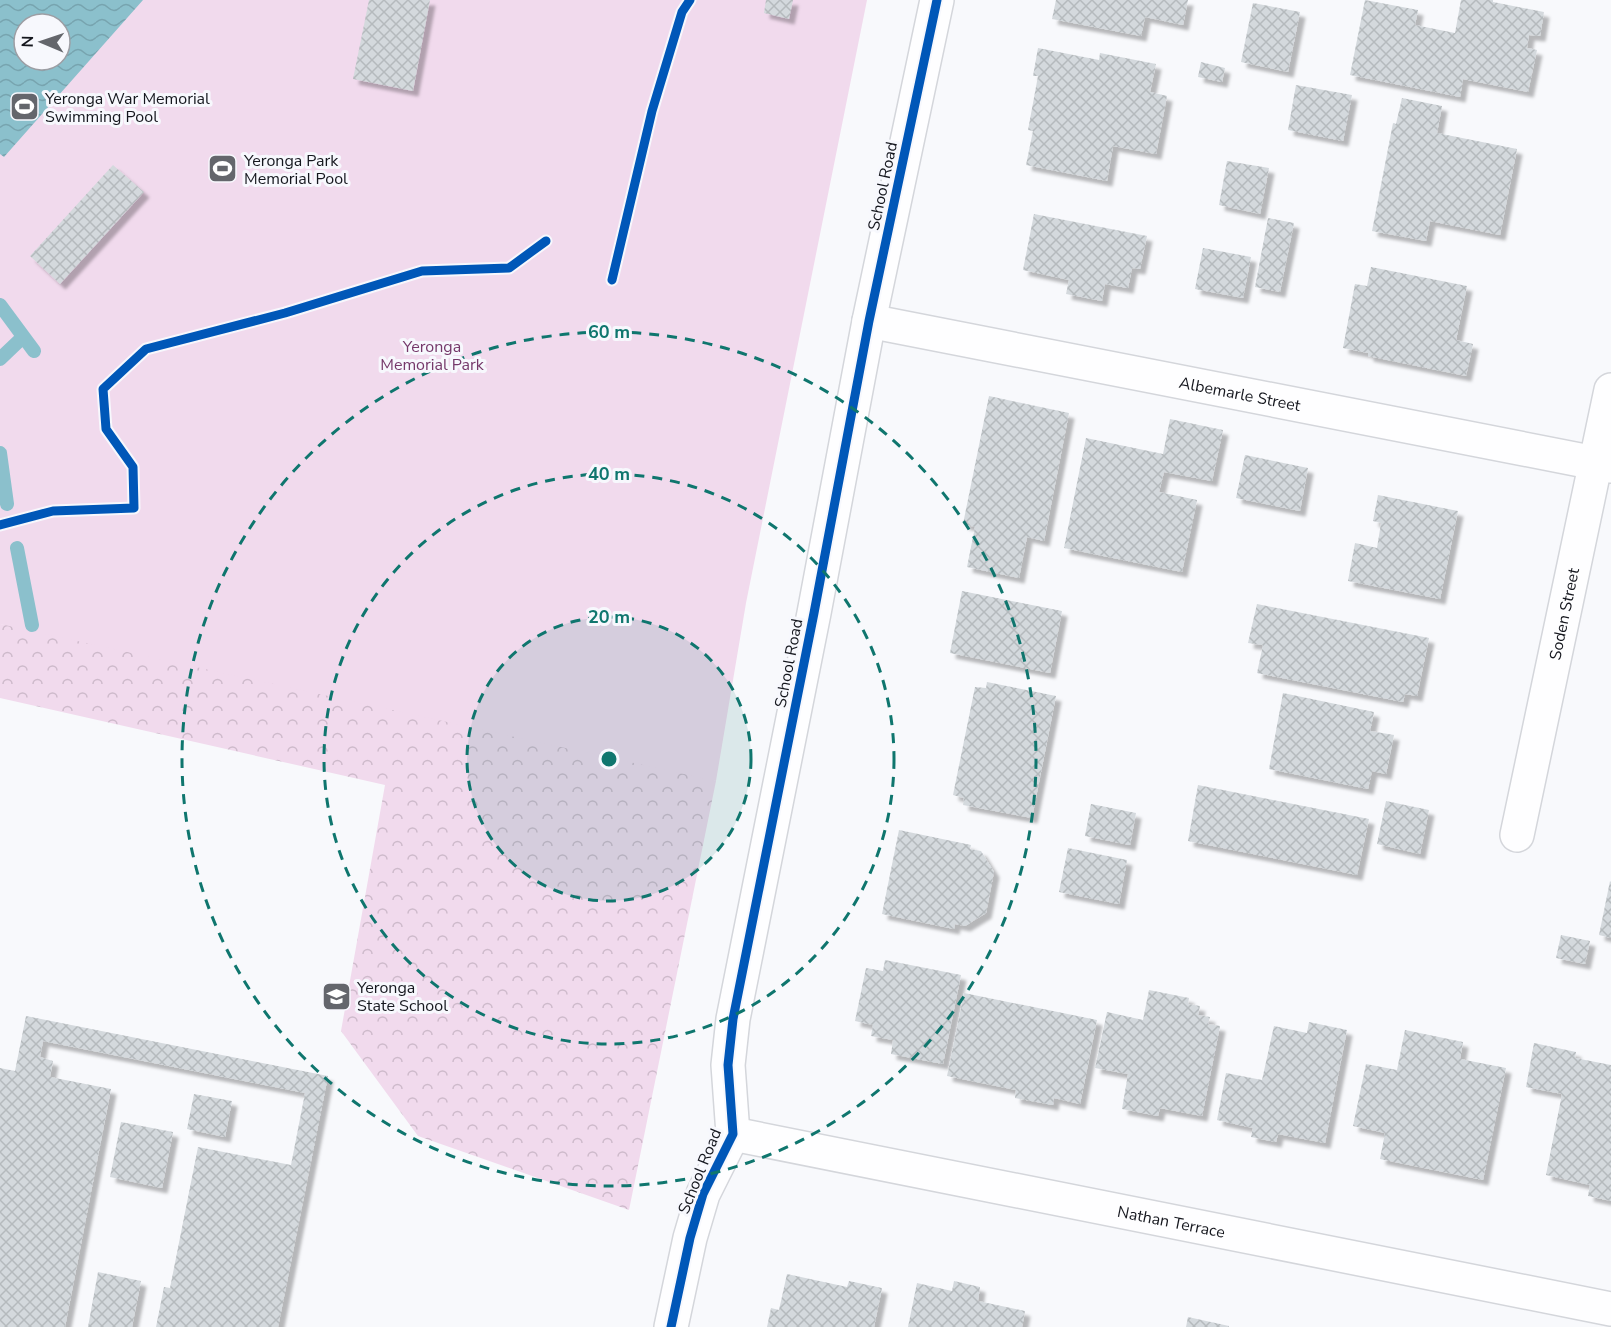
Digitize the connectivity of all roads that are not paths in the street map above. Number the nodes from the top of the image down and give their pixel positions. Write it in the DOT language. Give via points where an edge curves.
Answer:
graph roads {
  1 [pos="937,0"];
  2 [pos="869,321"];
  3 [pos="1611,390"];
  4 [pos="1604,465"];
  5 [pos="1517,835"];
  6 [pos="733,1134"];
  7 [pos="1611,1309"];
  8 [pos="671,1327"];
  1 -- 2 [label="street, School Road"];
  2 -- 4 [label="street, Albemarle Street"];
  2 -- 6 [label="street, School Road" via="733,1019 728,1065"];
  3 -- 4 [label="street, Soden Street"];
  4 -- 5 [label="street, Soden Street"];
  6 -- 7 [label="street, Nathan Terrace"];
  6 -- 8 [label="street, School Road" via="703,1194"];
}
